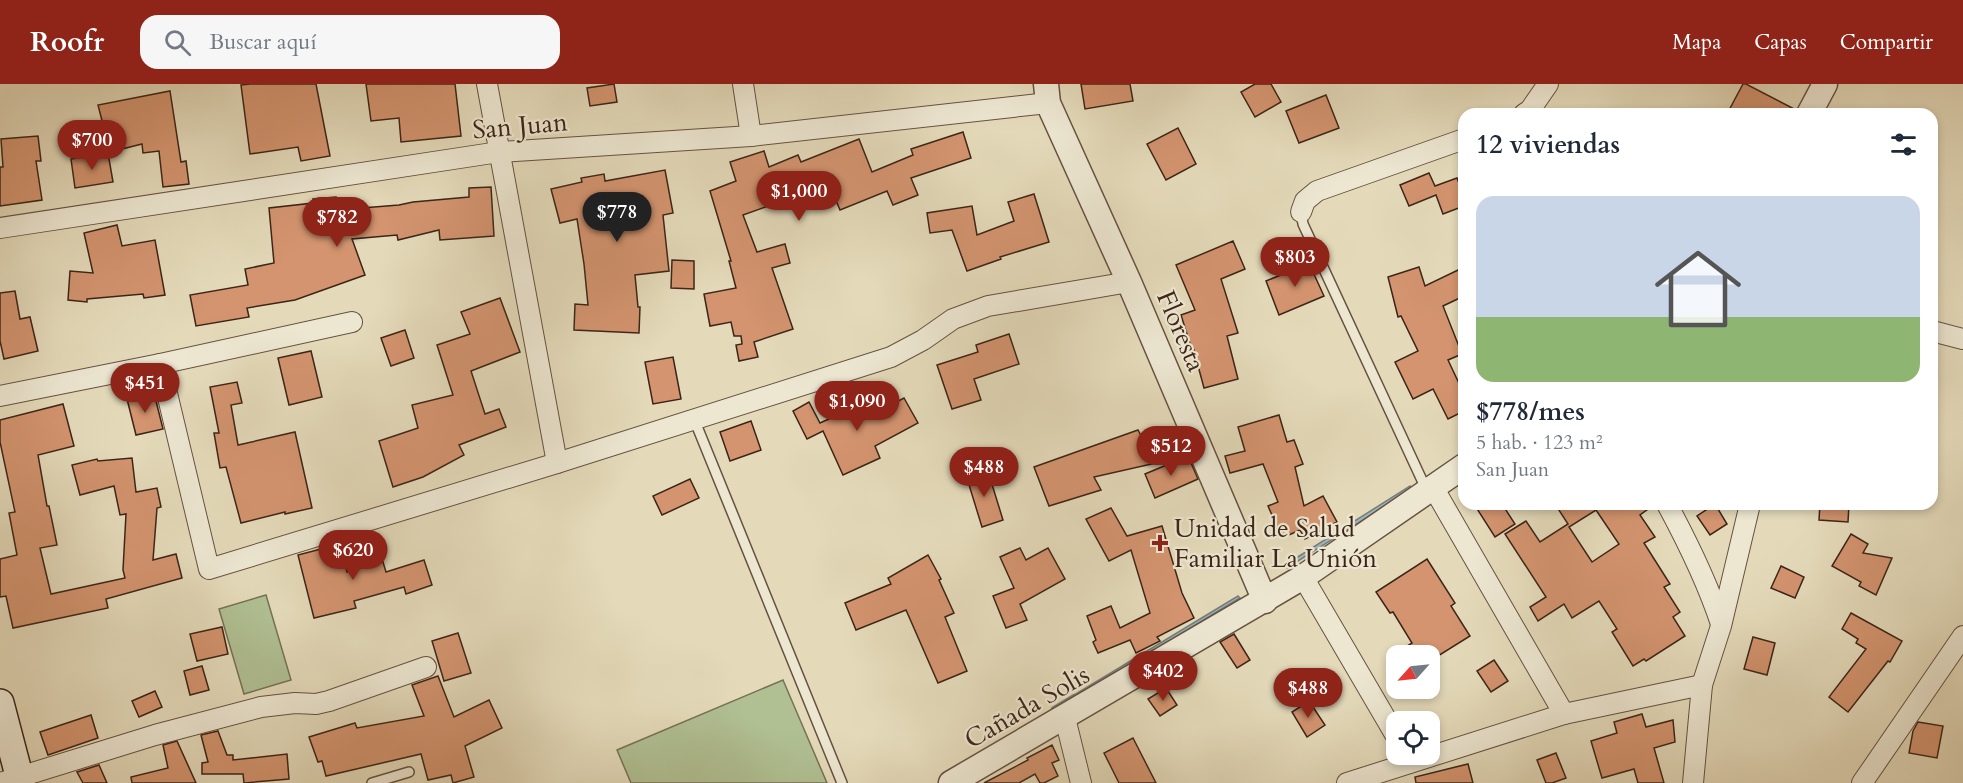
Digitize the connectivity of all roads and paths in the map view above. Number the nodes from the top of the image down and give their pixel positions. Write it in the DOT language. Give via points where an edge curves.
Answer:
graph roads {
  1 [pos="487,84"];
  2 [pos="743,84"];
  3 [pos="1548,84"];
  4 [pos="1825,84"];
  5 [pos="1047,94"];
  6 [pos="1531,108"];
  7 [pos="1812,108"];
  8 [pos="751,136"];
  9 [pos="1458,140"];
  10 [pos="499,152"];
  11 [pos="1301,212"];
  12 [pos="0,228"];
  13 [pos="1129,282"];
  14 [pos="352,322"];
  15 [pos="1938,333"];
  16 [pos="1963,339"];
  17 [pos="160,364"];
  18 [pos="0,396"];
  19 [pos="694,419"];
  20 [pos="557,464"];
  21 [pos="1458,469"];
  22 [pos="1430,489"];
  23 [pos="1670,510"];
  24 [pos="1749,510"];
  25 [pos="1303,577"];
  26 [pos="1265,601"];
  27 [pos="1721,626"];
  28 [pos="1963,636"];
  29 [pos="1957,655"];
  30 [pos="426,667"];
  31 [pos="1702,685"];
  32 [pos="0,703"];
  33 [pos="1564,714"];
  34 [pos="1065,718"];
  35 [pos="1386,719"];
  36 [pos="1440,749"];
  37 [pos="1392,765"];
  38 [pos="409,772"];
  39 [pos="14,781"];
  40 [pos="372,783"];
  41 [pos="842,783"];
  42 [pos="951,783"];
  43 [pos="1081,783"];
  44 [pos="1347,783"];
  45 [pos="1693,783"];
  46 [pos="1862,783"];
  1 -- 10 [label="street"];
  2 -- 8 [label="street"];
  3 -- 6 [label="street"];
  4 -- 7 [label="street"];
  5 -- 8 [label="street, San Juan"];
  5 -- 13 [label="street, Floresta"];
  8 -- 10 [label="street, San Juan"];
  9 -- 11 [label="street" via="1317,191 1305,201"];
  10 -- 12 [label="street, San Juan"];
  10 -- 20 [label="street"];
  11 -- 22 [label="lane" via="1303,225"];
  13 -- 19 [label="street" via="988,306 953,320 891,357"];
  13 -- 26 [label="street, Floresta"];
  14 -- 17 [label="street"];
  15 -- 16 [label="street"];
  17 -- 18 [label="street"];
  17 -- 20 [label="street" via="209,569"];
  19 -- 20 [label="street"];
  19 -- 41 [label="lane"];
  21 -- 22 [label="street, Cañada Solis"];
  22 -- 25 [label="street, Cañada Solis"];
  22 -- 33 [label="street"];
  23 -- 27 [label="street" via="1705,579"];
  24 -- 27 [label="street"];
  25 -- 26 [label="street, Cañada Solis"];
  25 -- 35 [label="street"];
  26 -- 34 [label="street, Cañada Solis"];
  27 -- 31 [label="street"];
  28 -- 29 [label="street"];
  29 -- 46 [label="street"];
  30 -- 39 [label="street" via="329,701 261,707 155,735"];
  31 -- 33 [label="street"];
  31 -- 45 [label="street"];
  32 -- 39 [label="main road"];
  33 -- 36 [label="street"];
  34 -- 42 [label="street, Cañada Solis"];
  34 -- 43 [label="street"];
  37 -- 44 [label="street"];
  38 -- 40 [label="lane"];
}
